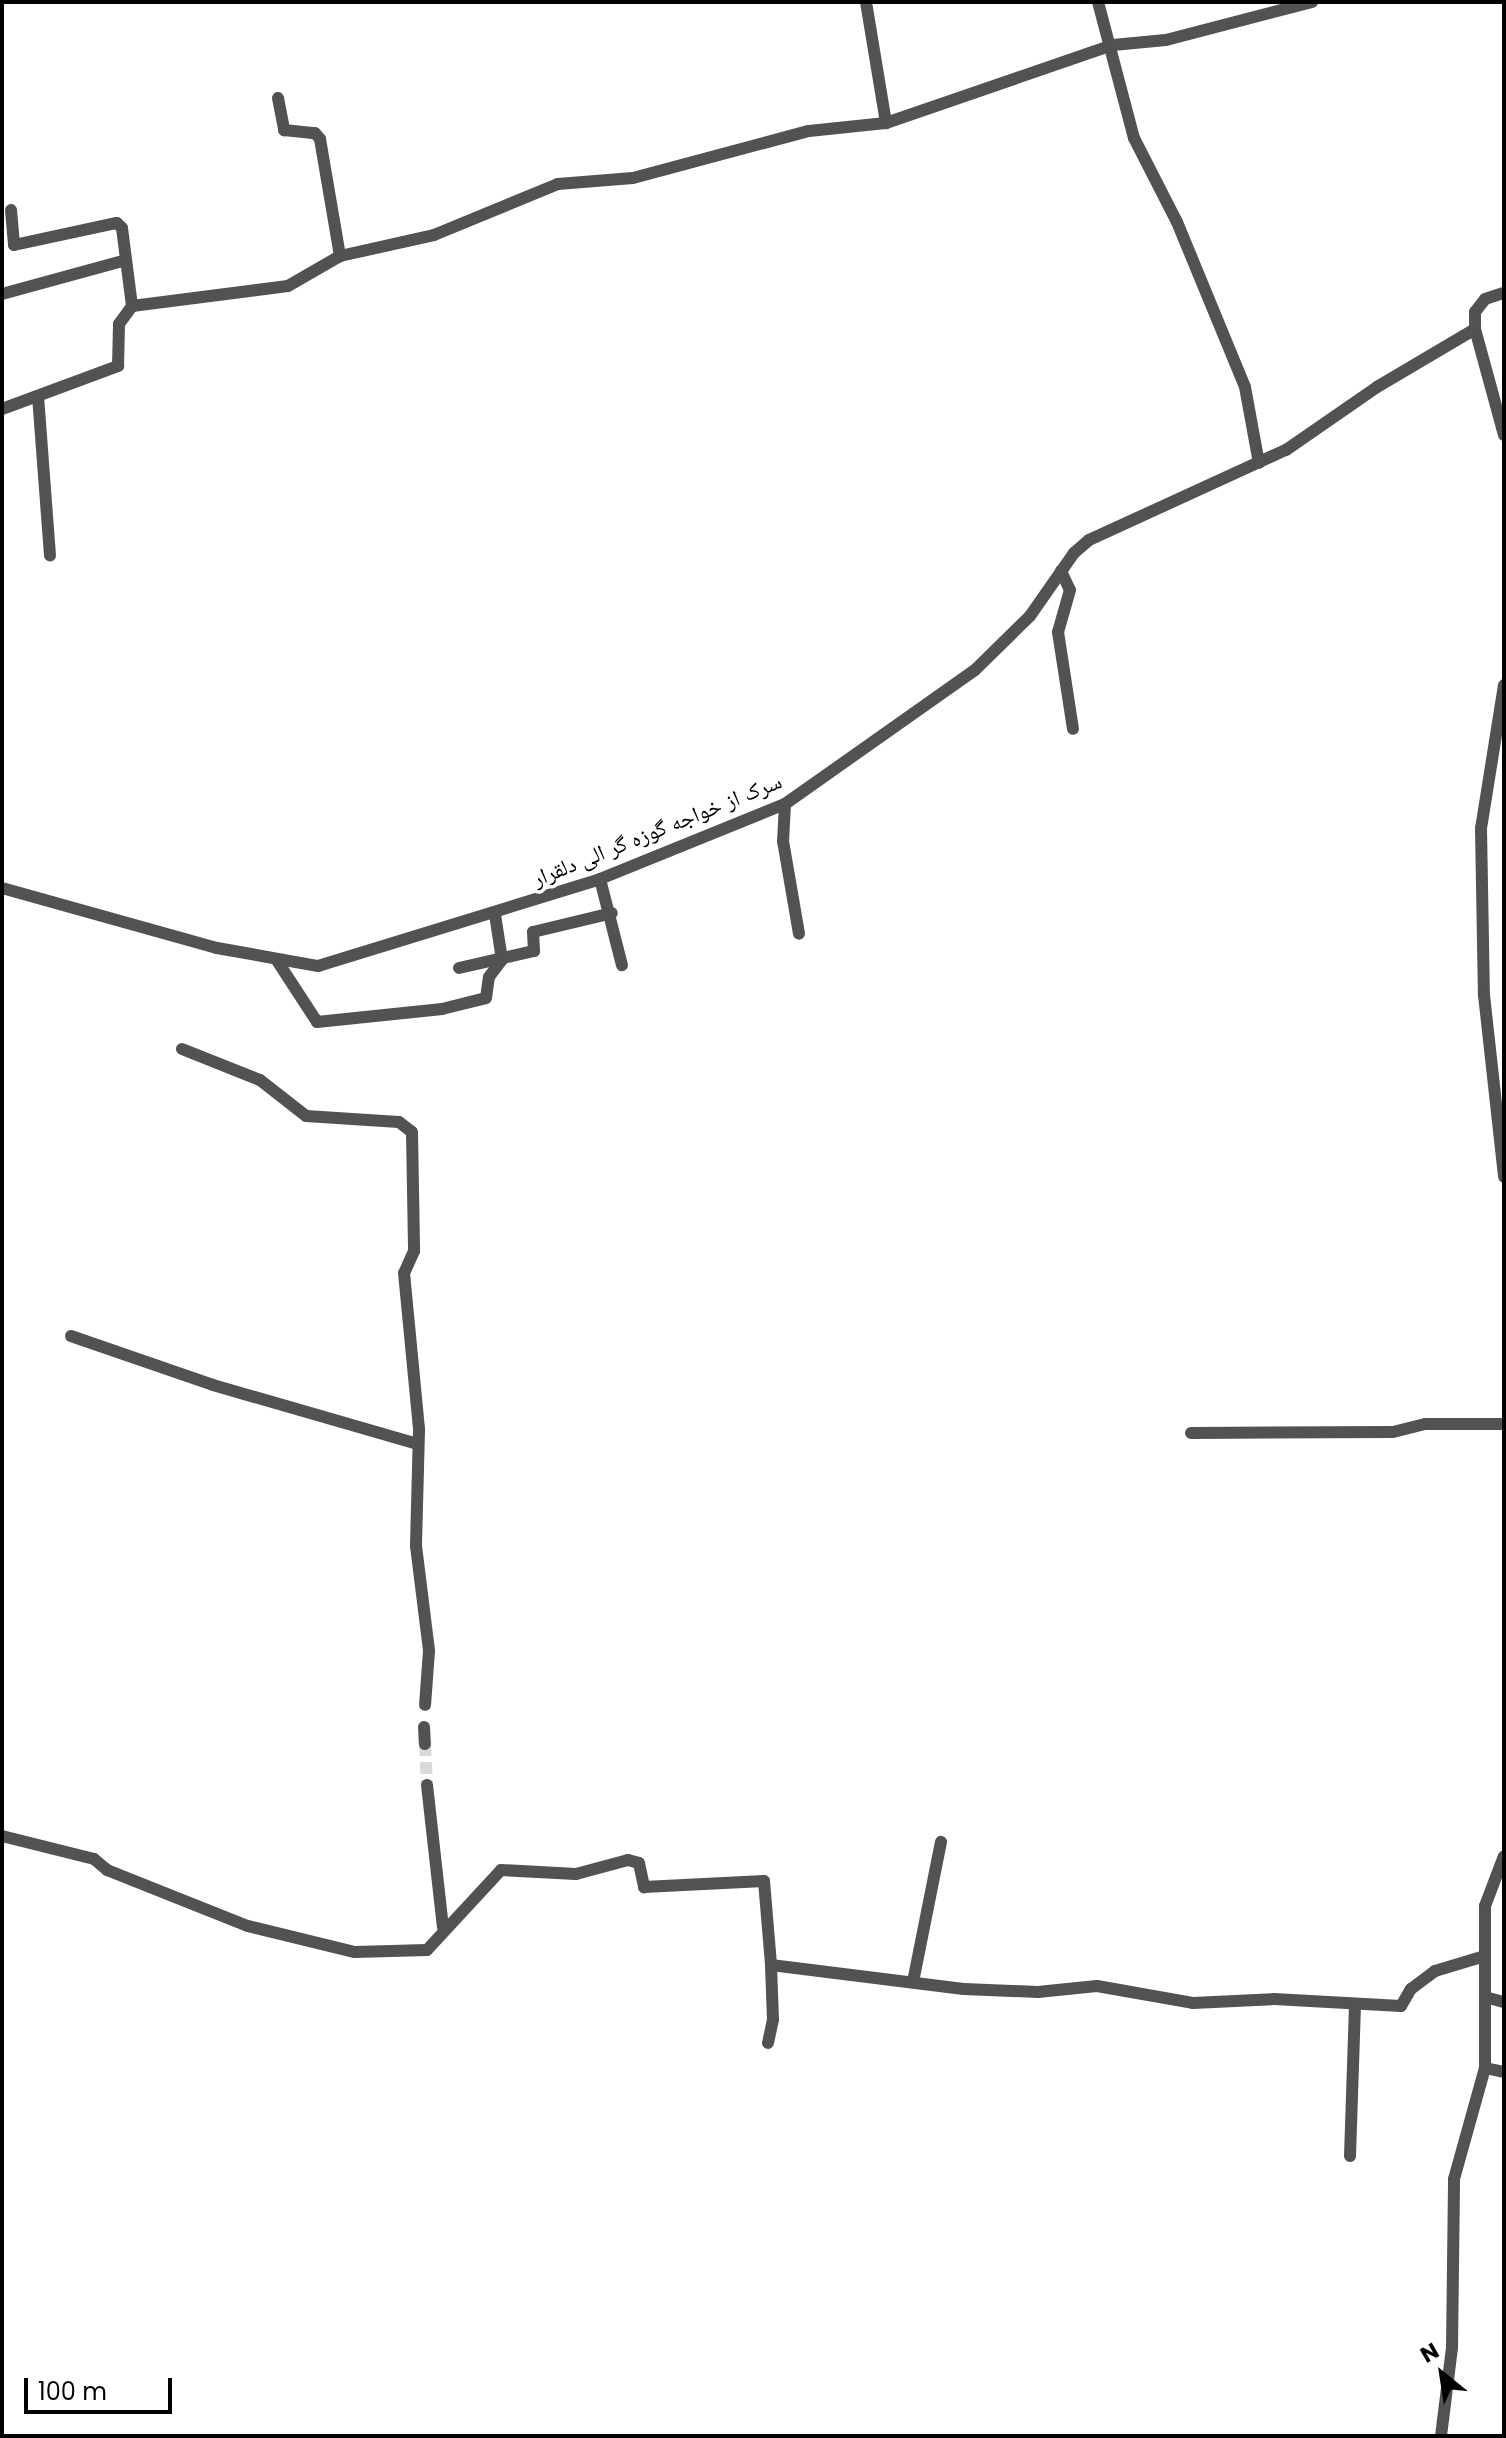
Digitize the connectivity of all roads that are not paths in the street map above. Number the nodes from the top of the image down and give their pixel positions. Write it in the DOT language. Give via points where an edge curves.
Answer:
graph roads {
  1 [pos="866,2"];
  2 [pos="1098,2"];
  3 [pos="1312,2"];
  4 [pos="1113,45"];
  5 [pos="278,98"];
  6 [pos="886,123"];
  7 [pos="11,210"];
  8 [pos="340,256"];
  9 [pos="123,261"];
  10 [pos="1504,293"];
  11 [pos="2,294"];
  12 [pos="132,306"];
  13 [pos="1475,329"];
  14 [pos="38,396"];
  15 [pos="2,409"];
  16 [pos="1504,435"];
  17 [pos="1259,463"];
  18 [pos="50,556"];
  19 [pos="1061,571"];
  20 [pos="1504,685"];
  21 [pos="1073,729"];
  22 [pos="785,804"];
  23 [pos="600,879"];
  24 [pos="2,888"];
  25 [pos="612,913"];
  26 [pos="495,914"];
  27 [pos="799,934"];
  28 [pos="276,959"];
  29 [pos="502,960"];
  30 [pos="622,965"];
  31 [pos="459,968"];
  32 [pos="182,1049"];
  33 [pos="1504,1177"];
  34 [pos="71,1336"];
  35 [pos="1504,1424"];
  36 [pos="1191,1433"];
  37 [pos="418,1444"];
  38 [pos="425,1705"];
  39 [pos="424,1727"];
  40 [pos="425,1744"];
  41 [pos="427,1785"];
  42 [pos="2,1836"];
  43 [pos="941,1842"];
  44 [pos="1503,1861"];
  45 [pos="443,1927"];
  46 [pos="1485,1956"];
  47 [pos="771,1965"];
  48 [pos="913,1982"];
  49 [pos="1485,1997"];
  50 [pos="1504,2002"];
  51 [pos="1355,2004"];
  52 [pos="768,2043"];
  53 [pos="1485,2068"];
  54 [pos="1504,2072"];
  55 [pos="1350,2156"];
  56 [pos="1441,2436"];
  1 -- 6 [label="street"];
  2 -- 4 [label="street"];
  3 -- 4 [label="street" via="1166,40"];
  4 -- 6 [label="street"];
  4 -- 17 [label="street" via="1134,138 1177,222 1245,387"];
  5 -- 8 [label="street" via="284,130 318,135"];
  6 -- 8 [label="street" via="809,131 724,149 633,178 558,184 434,235"];
  7 -- 9 [label="street" via="14,245 117,223 122,228"];
  8 -- 12 [label="street" via="288,286"];
  9 -- 11 [label="street"];
  9 -- 12 [label="street"];
  10 -- 13 [label="street" via="1485,299 1475,312"];
  12 -- 14 [label="street" via="119,324 118,366"];
  13 -- 16 [label="street"];
  13 -- 17 [label="street, سرک از خواجه گوزه گر الی دلقرار"];
  14 -- 15 [label="street"];
  14 -- 18 [label="street"];
  17 -- 19 [label="street, سرک از خواجه گوزه گر الی دلقرار" via="1089,540"];
  19 -- 21 [label="street" via="1070,590 1058,632"];
  19 -- 22 [label="street, سرک از خواجه گوزه گر الی دلقرار" via="1030,616 975,670"];
  20 -- 33 [label="street" via="1481,828 1484,995"];
  22 -- 23 [label="street, سرک از خواجه گوزه گر الی دلقرار"];
  22 -- 27 [label="street" via="783,841"];
  23 -- 25 [label="street"];
  23 -- 26 [label="street, سرک از خواجه گوزه گر الی دلقرار"];
  24 -- 28 [label="street, سرک از خواجه گوزه گر الی دلقرار"];
  25 -- 29 [label="street" via="533,932 534,951"];
  25 -- 30 [label="street"];
  26 -- 28 [label="street, سرک از خواجه گوزه گر الی دلقرار" via="318,966"];
  26 -- 29 [label="street"];
  28 -- 29 [label="street" via="317,1022 382,1018 486,998 489,977"];
  29 -- 31 [label="street"];
  32 -- 37 [label="street" via="260,1080 306,1116 399,1122 412,1132 414,1251 404,1273"];
  34 -- 37 [label="street" via="213,1385"];
  35 -- 36 [label="street" via="1425,1424 1393,1432"];
  37 -- 38 [label="street" via="416,1546 429,1651"];
  39 -- 40 [label="street"];
  41 -- 45 [label="street"];
  42 -- 45 [label="street" via="94,1859 107,1870 248,1926 355,1952 427,1950"];
  43 -- 48 [label="street"];
  44 -- 46 [label="street" via="1487,1894"];
  45 -- 47 [label="street" via="501,1870 576,1874 628,1860 639,1863 644,1887 764,1881"];
  46 -- 49 [label="street"];
  46 -- 51 [label="street" via="1435,1971 1411,1989 1401,2006"];
  47 -- 48 [label="street"];
  47 -- 52 [label="street" via="773,2020"];
  48 -- 51 [label="street" via="1038,1992 1097,1986 1193,2003 1274,1999"];
  49 -- 50 [label="street"];
  49 -- 53 [label="street"];
  51 -- 55 [label="street"];
  53 -- 54 [label="street"];
  53 -- 56 [label="street" via="1454,2179 1452,2348"];
}
